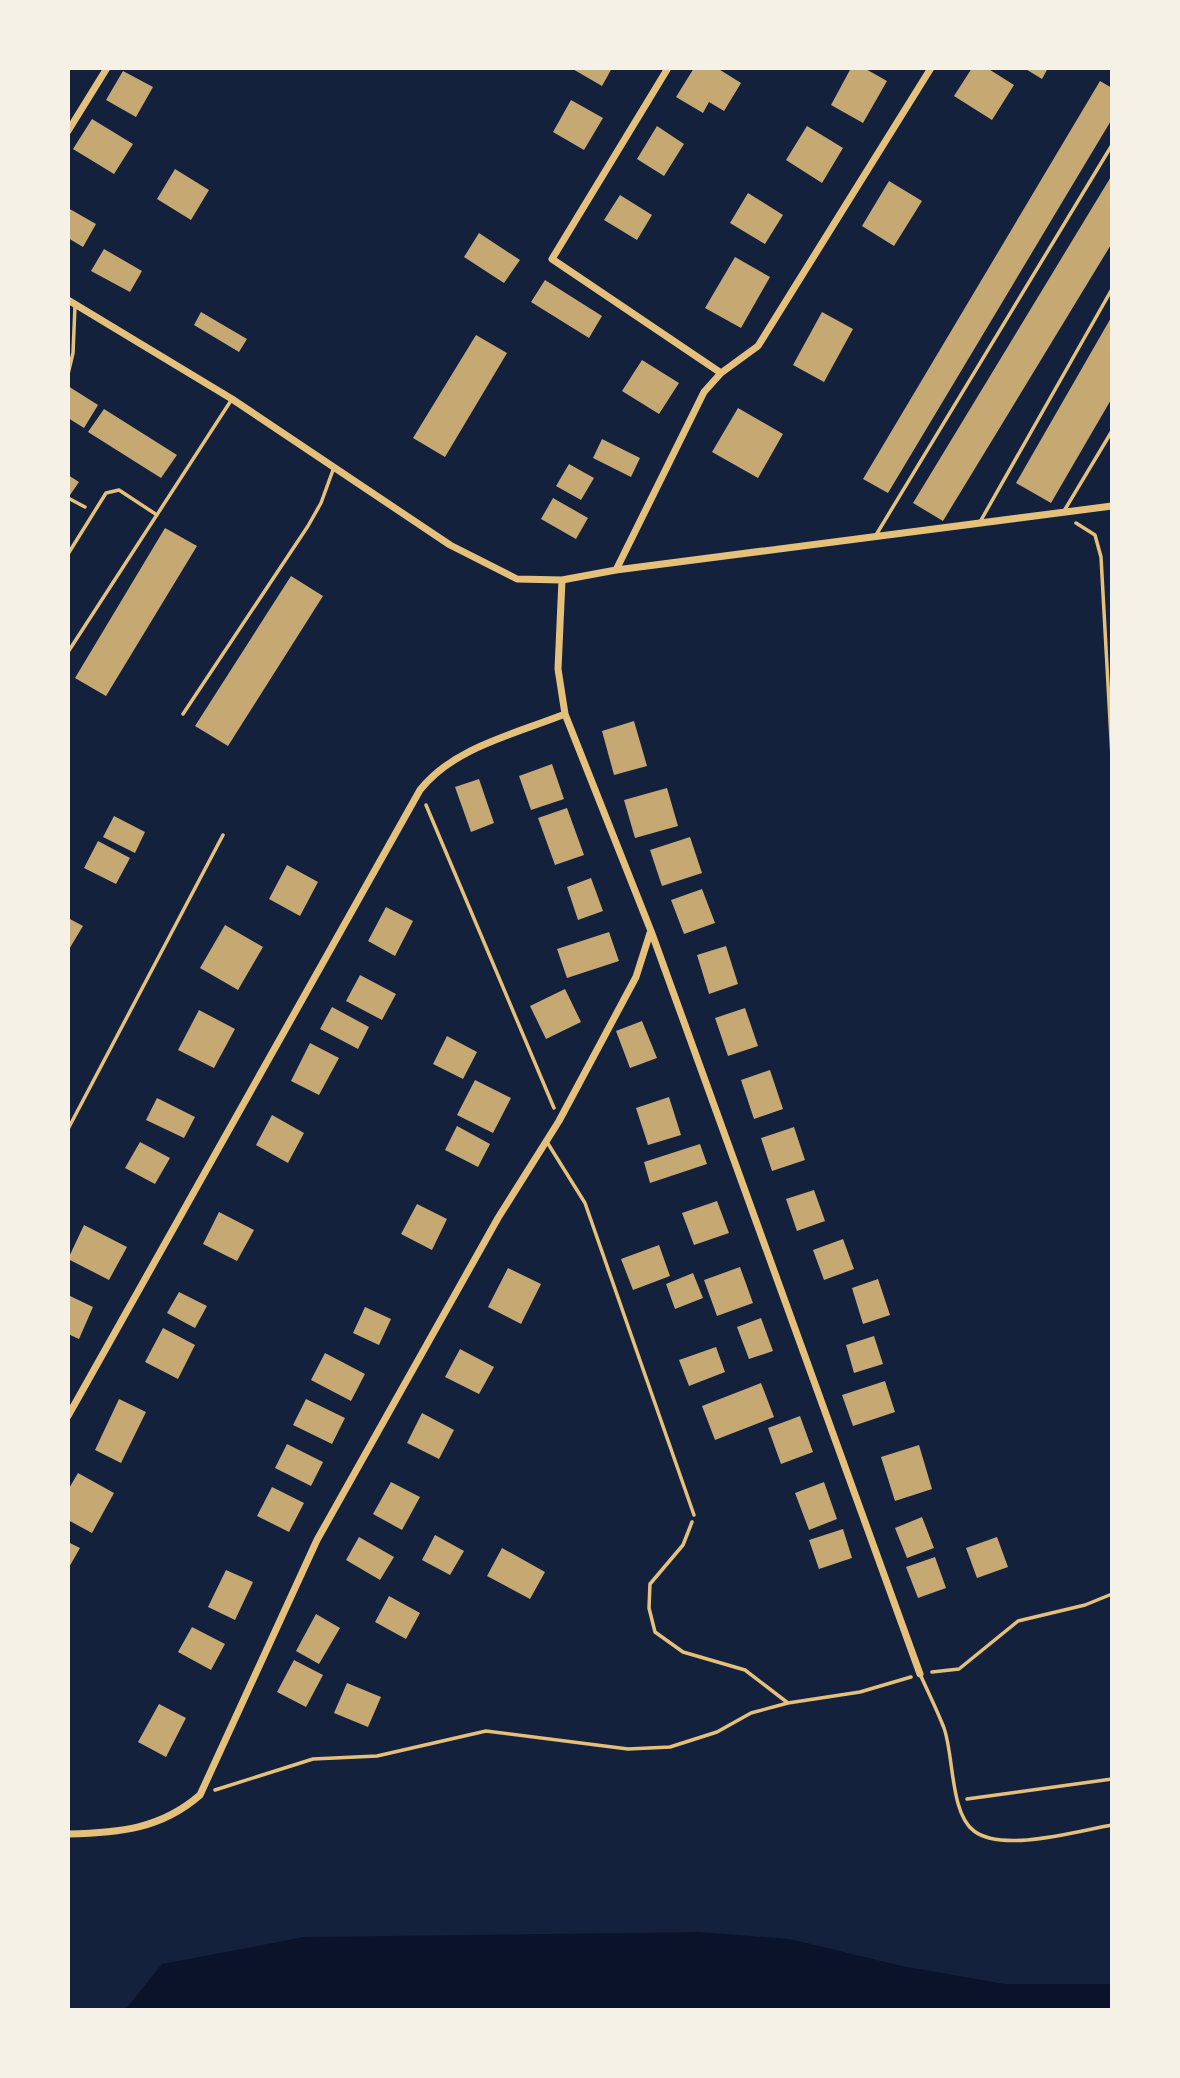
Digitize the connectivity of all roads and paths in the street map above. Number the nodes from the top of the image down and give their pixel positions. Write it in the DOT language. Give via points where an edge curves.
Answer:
graph roads {
  1 [pos="107,68"];
  2 [pos="668,68"];
  3 [pos="931,68"];
  4 [pos="68,131"];
  5 [pos="1112,145"];
  6 [pos="1112,289"];
  7 [pos="72,302"];
  8 [pos="721,373"];
  9 [pos="68,374"];
  10 [pos="232,399"];
  11 [pos="1112,431"];
  12 [pos="333,470"];
  13 [pos="68,498"];
  14 [pos="1112,506"];
  15 [pos="94,512"];
  16 [pos="157,515"];
  17 [pos="1064,516"];
  18 [pos="979,524"];
  19 [pos="875,537"];
  20 [pos="68,554"];
  21 [pos="615,570"];
  22 [pos="562,580"];
  23 [pos="68,652"];
  24 [pos="183,713"];
  25 [pos="565,714"];
  26 [pos="1112,757"];
  27 [pos="420,790"];
  28 [pos="223,835"];
  29 [pos="651,931"];
  30 [pos="559,1121"];
  31 [pos="68,1129"];
  32 [pos="547,1142"];
  33 [pos="68,1416"];
  34 [pos="694,1515"];
  35 [pos="1112,1594"];
  36 [pos="920,1674"];
  37 [pos="788,1703"];
  38 [pos="1112,1779"];
  39 [pos="200,1795"];
  40 [pos="958,1800"];
  41 [pos="1112,1825"];
  42 [pos="68,1834"];
  1 -- 4 [label="street"];
  2 -- 8 [label="street" via="552,259"];
  3 -- 8 [label="street" via="758,346"];
  5 -- 19 [label="lane"];
  6 -- 18 [label="lane"];
  7 -- 9 [label="lane" via="73,353"];
  7 -- 10 [label="street"];
  8 -- 21 [label="street" via="704,392"];
  10 -- 12 [label="street"];
  10 -- 16 [label="lane"];
  11 -- 17 [label="lane"];
  12 -- 22 [label="street" via="450,545 517,579"];
  12 -- 24 [label="lane" via="308,526"];
  13 -- 15 [label="path"];
  14 -- 17 [label="street"];
  15 -- 16 [label="lane" via="112,489"];
  15 -- 20 [label="lane"];
  16 -- 23 [label="lane"];
  17 -- 18 [label="street"];
  17 -- 26 [label="path" via="1087,528 1099,545"];
  18 -- 19 [label="street"];
  19 -- 21 [label="street"];
  21 -- 22 [label="street"];
  22 -- 25 [label="street" via="558,669"];
  25 -- 27 [label="street" via="453,758"];
  25 -- 29 [label="street"];
  27 -- 30 [label="path"];
  27 -- 33 [label="street"];
  28 -- 31 [label="path"];
  29 -- 30 [label="street" via="636,977"];
  29 -- 36 [label="street"];
  30 -- 32 [label="street"];
  32 -- 34 [label="lane" via="585,1203"];
  32 -- 39 [label="street" via="498,1218 317,1540"];
  34 -- 37 [label="path" via="683,1545 650,1584 655,1632 683,1652 746,1670"];
  35 -- 36 [label="path" via="1018,1621 959,1669"];
  36 -- 37 [label="path" via="860,1692"];
  36 -- 40 [label="lane" via="945,1730"];
  37 -- 39 [label="path" via="751,1713 717,1732 670,1747 628,1749 486,1731 377,1756 313,1759"];
  38 -- 40 [label="path"];
  39 -- 42 [label="street" via="175,1814 146,1827"];
  40 -- 41 [label="lane" via="967,1824 992,1838 1030,1840"];
}
